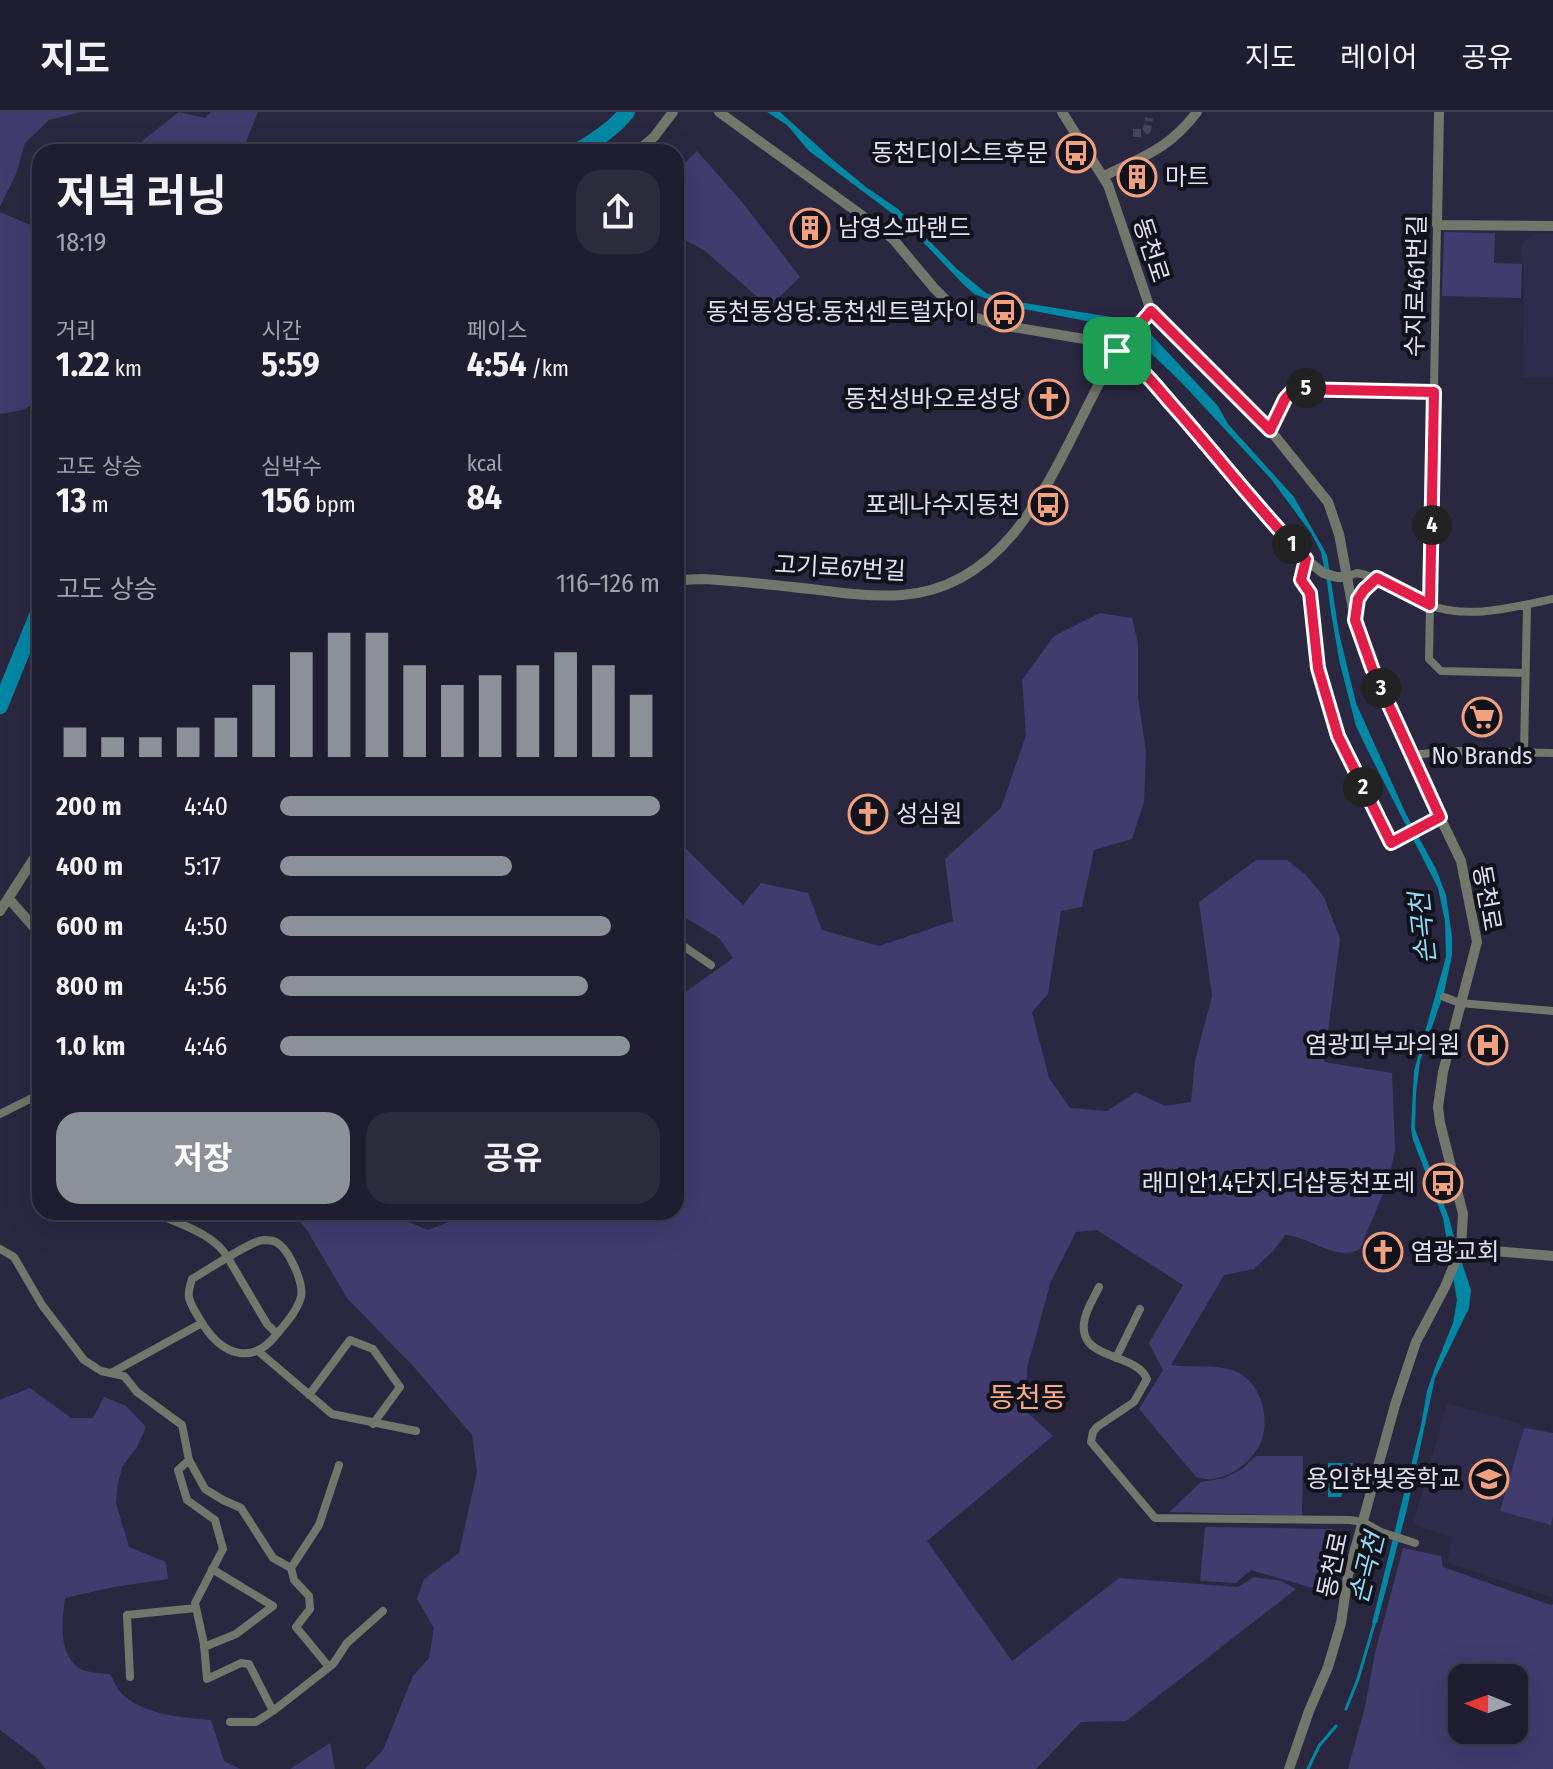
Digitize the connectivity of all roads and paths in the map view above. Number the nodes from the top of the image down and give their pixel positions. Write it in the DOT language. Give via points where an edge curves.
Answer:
graph roads {
  1 [pos="673,112"];
  2 [pos="719,112"];
  3 [pos="1062,112"];
  4 [pos="1197,112"];
  5 [pos="1439,112"];
  6 [pos="646,144"];
  7 [pos="1104,176"];
  8 [pos="1437,225"];
  9 [pos="1553,226"];
  10 [pos="1148,314"];
  11 [pos="1117,351"];
  12 [pos="1434,392"];
  13 [pos="1270,430"];
  14 [pos="1310,563"];
  15 [pos="1346,577"];
  16 [pos="1377,578"];
  17 [pos="684,580"];
  18 [pos="1553,599"];
  19 [pos="1430,605"];
  20 [pos="1527,606"];
  21 [pos="1355,620"];
  22 [pos="1525,673"];
  23 [pos="1524,752"];
  24 [pos="1553,753"];
  25 [pos="1410,755"];
  26 [pos="1440,817"];
  27 [pos="32,862"];
  28 [pos="9,899"];
  29 [pos="0,911"];
  30 [pos="32,925"];
  31 [pos="684,946"];
  32 [pos="711,965"];
  33 [pos="1444,997"];
  34 [pos="1460,1003"];
  35 [pos="1553,1011"];
  36 [pos="32,1098"];
  37 [pos="0,1114"];
  38 [pos="170,1220"];
  39 [pos="1461,1248"];
  40 [pos="0,1249"];
  41 [pos="1553,1256"];
  42 [pos="228,1258"];
  43 [pos="1099,1287"];
  44 [pos="1140,1309"];
  45 [pos="202,1323"];
  46 [pos="277,1334"];
  47 [pos="258,1351"];
  48 [pos="1116,1358"];
  49 [pos="110,1373"];
  50 [pos="309,1395"];
  51 [pos="373,1424"];
  52 [pos="416,1431"];
  53 [pos="189,1460"];
  54 [pos="339,1465"];
  55 [pos="1363,1522"];
  56 [pos="1415,1543"];
  57 [pos="291,1568"];
  58 [pos="212,1569"];
  59 [pos="196,1608"];
  60 [pos="383,1611"];
  61 [pos="204,1647"];
  62 [pos="329,1667"];
  63 [pos="130,1677"];
  64 [pos="273,1711"];
  65 [pos="230,1722"];
  66 [pos="1289,1769"];
  1 -- 6 [label="street"];
  2 -- 11 [label="street" via="893,239 952,306 979,320 1090,340"];
  3 -- 7 [label="street, 동천로"];
  4 -- 7 [label="street" via="1165,145"];
  5 -- 8 [label="street, 수지로461번길"];
  7 -- 10 [label="street, 동천로"];
  8 -- 9 [label="street"];
  8 -- 12 [label="street, 수지로461번길"];
  10 -- 11 [label="street, 고기로67번길"];
  10 -- 13 [label="street, 동천로"];
  11 -- 14 [label="street" via="1139,367"];
  11 -- 17 [label="street, 고기로67번길" via="1060,462 1023,520 965,577 902,595"];
  12 -- 13 [label="street" via="1294,389"];
  12 -- 19 [label="street, 수지로461번길"];
  13 -- 15 [label="street, 동천로" via="1328,502"];
  14 -- 15 [label="street" via="1323,573"];
  14 -- 26 [label="street" via="1301,580 1310,593 1318,668 1338,736 1391,843"];
  15 -- 16 [label="street" via="1357,573"];
  15 -- 21 [label="street, 동천로"];
  16 -- 19 [label="street"];
  16 -- 21 [label="street" via="1358,599"];
  18 -- 20 [label="street"];
  19 -- 20 [label="street" via="1461,611"];
  19 -- 22 [label="street, 수지로461번길" via="1429,659 1441,671"];
  20 -- 22 [label="street"];
  21 -- 25 [label="street, 동천로"];
  22 -- 23 [label="street"];
  23 -- 24 [label="street"];
  23 -- 25 [label="street"];
  25 -- 26 [label="street, 동천로"];
  26 -- 34 [label="street, 동천로" via="1461,861 1477,942"];
  27 -- 28 [label="street"];
  28 -- 29 [label="street"];
  28 -- 30 [label="street"];
  31 -- 32 [label="street"];
  33 -- 34 [label="street"];
  34 -- 35 [label="street"];
  34 -- 39 [label="street, 동천로" via="1438,1107 1463,1214"];
  36 -- 37 [label="street"];
  38 -- 42 [label="street" via="207,1237"];
  39 -- 41 [label="street"];
  39 -- 55 [label="street, 동천로" via="1416,1342"];
  40 -- 49 [label="street" via="14,1257 84,1360"];
  42 -- 45 [label="street" via="192,1279 189,1297"];
  42 -- 46 [label="street"];
  42 -- 46 [label="street" via="262,1240 284,1250 300,1279 301,1296"];
  43 -- 48 [label="street" via="1084,1333 1092,1347"];
  44 -- 48 [label="street"];
  45 -- 47 [label="street" via="223,1348"];
  45 -- 49 [label="street"];
  46 -- 47 [label="street"];
  47 -- 50 [label="street"];
  48 -- 55 [label="street" via="1142,1369 1147,1379 1134,1402 1097,1427 1091,1442 1155,1518"];
  49 -- 53 [label="street" via="124,1376 182,1425"];
  50 -- 51 [label="street" via="332,1414"];
  50 -- 51 [label="street" via="350,1340 373,1349 400,1387"];
  51 -- 52 [label="street"];
  53 -- 57 [label="street" via="205,1489 241,1508 273,1558"];
  53 -- 58 [label="street" via="178,1470 187,1500 215,1520 223,1549"];
  54 -- 57 [label="street" via="319,1525"];
  55 -- 56 [label="street"];
  55 -- 66 [label="street, 동천로" via="1328,1667"];
  57 -- 62 [label="street" via="309,1596 310,1609 296,1627"];
  58 -- 59 [label="street"];
  58 -- 61 [label="street" via="273,1606 236,1634"];
  59 -- 61 [label="street"];
  59 -- 63 [label="street" via="127,1615"];
  60 -- 62 [label="street"];
  61 -- 64 [label="street" via="207,1679 249,1664"];
  62 -- 64 [label="street"];
  64 -- 65 [label="street" via="256,1722"];
}
